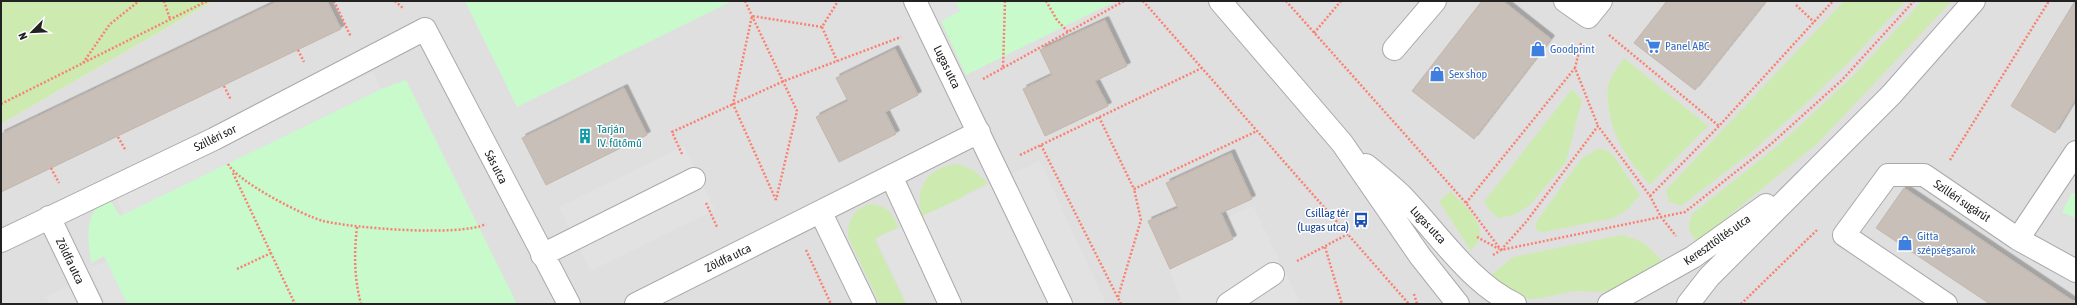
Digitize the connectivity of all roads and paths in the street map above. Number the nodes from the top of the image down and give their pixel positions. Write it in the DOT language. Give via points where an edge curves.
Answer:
graph roads {
  1 [pos="139,1"];
  2 [pos="164,1"];
  3 [pos="207,1"];
  4 [pos="334,1"];
  5 [pos="745,1"];
  6 [pos="838,1"];
  7 [pos="915,1"];
  8 [pos="1005,1"];
  9 [pos="1046,1"];
  10 [pos="1124,1"];
  11 [pos="1143,1"];
  12 [pos="1220,1"];
  13 [pos="1286,1"];
  14 [pos="1342,1"];
  15 [pos="1435,1"];
  16 [pos="1565,1"];
  17 [pos="1833,1"];
  18 [pos="1914,1"];
  19 [pos="1974,1"];
  20 [pos="2049,1"];
  21 [pos="1796,5"];
  22 [pos="1595,9"];
  23 [pos="752,16"];
  24 [pos="170,19"];
  25 [pos="1814,22"];
  26 [pos="822,27"];
  27 [pos="928,27"];
  28 [pos="425,29"];
  29 [pos="1068,32"];
  30 [pos="1314,33"];
  31 [pos="1394,49"];
  32 [pos="362,61"];
  33 [pos="837,61"];
  34 [pos="82,64"];
  35 [pos="1003,68"];
  36 [pos="1202,68"];
  37 [pos="1575,68"];
  38 [pos="784,81"];
  39 [pos="960,91"];
  40 [pos="1,104"];
  41 [pos="733,104"];
  42 [pos="1099,117"];
  43 [pos="1598,126"];
  44 [pos="1719,126"];
  45 [pos="1257,131"];
  46 [pos="979,132"];
  47 [pos="214,138"];
  48 [pos="1342,143"];
  49 [pos="1041,145"];
  50 [pos="2076,152"];
  51 [pos="996,166"];
  52 [pos="1818,167"];
  53 [pos="232,171"];
  54 [pos="892,178"];
  55 [pos="694,179"];
  56 [pos="1936,183"];
  57 [pos="1134,189"];
  58 [pos="1650,196"];
  59 [pos="1466,203"];
  60 [pos="820,213"];
  61 [pos="1661,216"];
  62 [pos="49,217"];
  63 [pos="486,224"];
  64 [pos="357,227"];
  65 [pos="717,227"];
  66 [pos="1348,234"];
  67 [pos="1844,235"];
  68 [pos="2018,239"];
  69 [pos="2,241"];
  70 [pos="804,247"];
  71 [pos="1325,247"];
  72 [pos="1501,250"];
  73 [pos="271,253"];
  74 [pos="542,255"];
  75 [pos="237,269"];
  76 [pos="1471,271"];
  77 [pos="2076,271"];
  78 [pos="1273,274"];
  79 [pos="1118,297"];
  80 [pos="91,304"];
  81 [pos="295,304"];
  82 [pos="361,304"];
  83 [pos="569,304"];
  84 [pos="636,304"];
  85 [pos="832,304"];
  86 [pos="865,304"];
  87 [pos="950,304"];
  88 [pos="1061,304"];
  89 [pos="1121,304"];
  90 [pos="1228,304"];
  91 [pos="1342,304"];
  92 [pos="1409,304"];
  93 [pos="1458,304"];
  94 [pos="1515,304"];
  95 [pos="1609,304"];
  96 [pos="1688,304"];
  97 [pos="1741,304"];
  98 [pos="1946,304"];
  1 -- 34 [label="path" via="110,24"];
  2 -- 24 [label="path"];
  3 -- 24 [label="path"];
  4 -- 32 [label="path"];
  5 -- 23 [label="path"];
  6 -- 26 [label="path"];
  7 -- 27 [label="street, Lugas utca"];
  8 -- 35 [label="path"];
  9 -- 29 [label="path"];
  10 -- 29 [label="path"];
  11 -- 36 [label="path"];
  12 -- 48 [label="street, Lugas utca"];
  13 -- 30 [label="path"];
  14 -- 30 [label="path"];
  15 -- 31 [label="street"];
  16 -- 22 [label="street"];
  17 -- 25 [label="path"];
  18 -- 61 [label="path" via="1842,80 1771,144 1685,212"];
  19 -- 52 [label="street, Kereszttöltés utca" via="1891,95"];
  20 -- 56 [label="path"];
  21 -- 25 [label="path"];
  22 -- 37 [label="path"];
  22 -- 44 [label="path"];
  23 -- 26 [label="path"];
  23 -- 38 [label="path"];
  23 -- 41 [label="path"];
  24 -- 34 [label="path"];
  25 -- 44 [label="path"];
  26 -- 33 [label="path"];
  27 -- 33 [label="path"];
  27 -- 39 [label="street, Lugas utca"];
  28 -- 32 [label="street, Szilléri sor"];
  28 -- 74 [label="street, Sás utca"];
  29 -- 35 [label="path"];
  30 -- 59 [label="path"];
  32 -- 47 [label="street, Szilléri sor"];
  33 -- 38 [label="path"];
  34 -- 40 [label="path"];
  35 -- 39 [label="path"];
  36 -- 42 [label="path"];
  36 -- 45 [label="path"];
  37 -- 43 [label="path"];
  37 -- 59 [label="path"];
  38 -- 41 [label="path"];
  38 -- 41 [label="path" via="797,111 776,200"];
  39 -- 46 [label="street, Lugas utca"];
  41 -- 55 [label="path" via="672,132"];
  42 -- 49 [label="path"];
  42 -- 57 [label="path"];
  43 -- 58 [label="path"];
  43 -- 72 [label="path" via="1526,222"];
  44 -- 58 [label="path"];
  45 -- 57 [label="path"];
  45 -- 66 [label="path"];
  46 -- 51 [label="street, Lugas utca"];
  46 -- 54 [label="street, Zöldfa utca"];
  47 -- 53 [label="path"];
  47 -- 62 [label="street, Szilléri sor"];
  48 -- 76 [label="street, Lugas utca" via="1402,196"];
  48 -- 93 [label="street, Lugas utca" via="1420,256"];
  49 -- 51 [label="path"];
  49 -- 79 [label="path"];
  50 -- 68 [label="street"];
  51 -- 88 [label="street, Lugas utca"];
  52 -- 95 [label="street, Kereszttöltés utca" via="1693,257"];
  52 -- 96 [label="street, Kereszttöltés utca" via="1709,277"];
  53 -- 64 [label="path" via="260,191 321,220"];
  53 -- 73 [label="path"];
  54 -- 60 [label="street, Zöldfa utca"];
  54 -- 87 [label="street"];
  55 -- 65 [label="path"];
  55 -- 74 [label="street"];
  56 -- 67 [label="street, Szilléri sugárút" via="1924,175 1888,175"];
  56 -- 68 [label="street, Szilléri sugárút"];
  57 -- 79 [label="path" via="1141,220"];
  58 -- 61 [label="path"];
  59 -- 72 [label="path"];
  60 -- 84 [label="street, Zöldfa utca"];
  60 -- 86 [label="street"];
  61 -- 72 [label="path"];
  62 -- 69 [label="street, Szilléri sor"];
  62 -- 80 [label="street, Zöldfa utca"];
  63 -- 64 [label="path" via="479,228 439,230"];
  64 -- 82 [label="path" via="355,273"];
  66 -- 71 [label="path"];
  66 -- 92 [label="path"];
  67 -- 97 [label="path" via="1822,226"];
  67 -- 98 [label="street"];
  68 -- 77 [label="street, Szilléri sugárút"];
  70 -- 85 [label="path"];
  71 -- 78 [label="path"];
  71 -- 91 [label="path"];
  72 -- 76 [label="path"];
  73 -- 75 [label="path"];
  73 -- 81 [label="path"];
  74 -- 83 [label="street, Sás utca"];
  76 -- 94 [label="street, Lugas utca" via="1497,296"];
  78 -- 90 [label="street"];
  79 -- 89 [label="path"];
}
